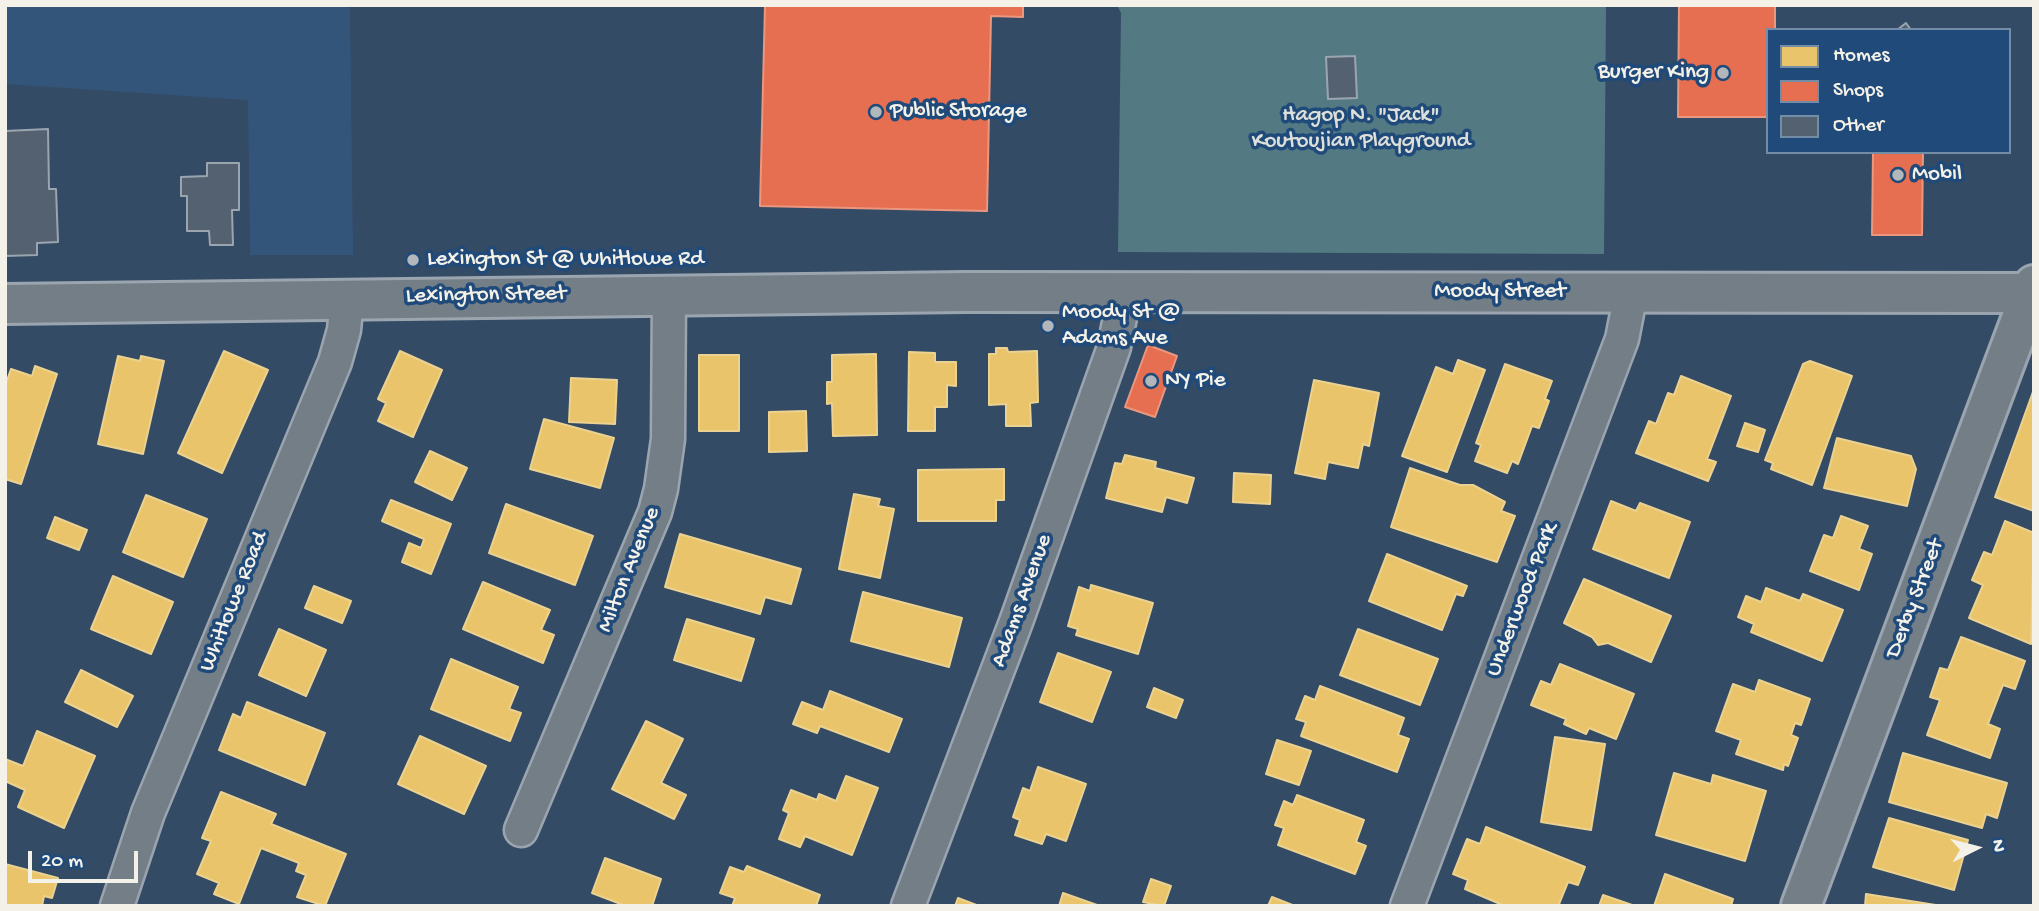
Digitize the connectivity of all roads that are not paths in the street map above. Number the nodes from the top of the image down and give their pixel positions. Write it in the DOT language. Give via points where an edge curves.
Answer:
graph roads {
  1 [pos="2033,290"];
  2 [pos="966,292"];
  3 [pos="1125,293"];
  4 [pos="1631,293"];
  5 [pos="669,294"];
  6 [pos="346,298"];
  7 [pos="5,304"];
  8 [pos="522,830"];
  9 [pos="117,906"];
  10 [pos="908,906"];
  11 [pos="1407,906"];
  12 [pos="1801,906"];
  1 -- 4 [label="main road, Moody Street"];
  1 -- 12 [label="main road, Derby Street"];
  2 -- 3 [label="main road, Moody Street"];
  2 -- 5 [label="main road, Lexington Street"];
  3 -- 4 [label="main road, Moody Street"];
  3 -- 10 [label="street, Adams Avenue" via="1109,360"];
  4 -- 11 [label="street, Underwood Park" via="1622,339"];
  5 -- 6 [label="main road, Lexington Street"];
  5 -- 8 [label="street, Milton Avenue" via="668,439 662,489"];
  6 -- 7 [label="main road, Lexington Street"];
  6 -- 9 [label="street, Whitlowe Road" via="335,362 148,813"];
}
